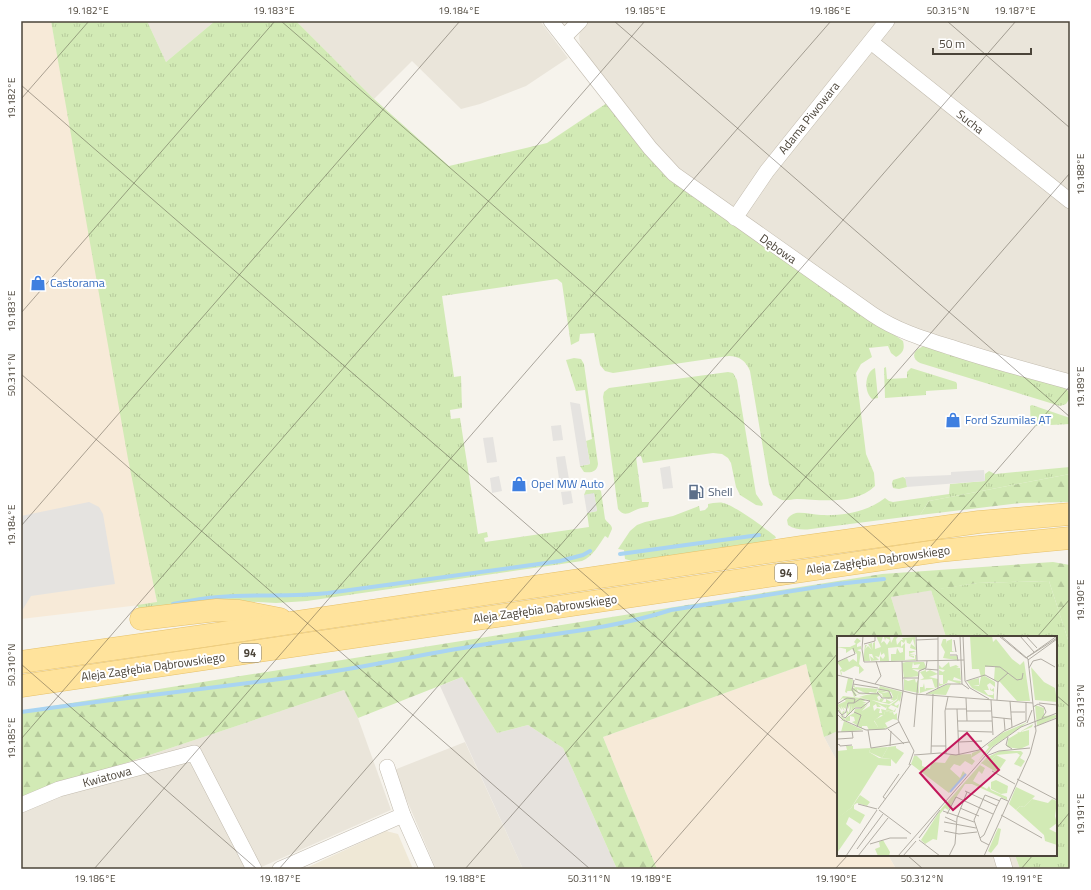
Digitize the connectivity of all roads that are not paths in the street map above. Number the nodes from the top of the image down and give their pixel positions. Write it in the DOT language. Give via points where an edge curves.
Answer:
graph roads {
  1 [pos="552,21"];
  2 [pos="580,21"];
  3 [pos="887,21"];
  4 [pos="564,37"];
  5 [pos="871,42"];
  6 [pos="1070,201"];
  7 [pos="735,218"];
  8 [pos="1070,382"];
  9 [pos="1070,514"];
  10 [pos="1070,538"];
  11 [pos="1041,540"];
  12 [pos="1070,545"];
  13 [pos="141,619"];
  14 [pos="297,622"];
  15 [pos="21,662"];
  16 [pos="21,686"];
  17 [pos="387,767"];
  18 [pos="21,805"];
  19 [pos="403,815"];
  20 [pos="1001,856"];
  21 [pos="254,869"];
  22 [pos="280,869"];
  23 [pos="427,869"];
  24 [pos="1005,869"];
  1 -- 4 [label="street, Dębowa"];
  2 -- 4 [label="street"];
  3 -- 5 [label="street, Adama Piwowara"];
  4 -- 7 [label="street, Dębowa" via="658,159 674,174"];
  5 -- 6 [label="street, Sucha"];
  5 -- 7 [label="street, Adama Piwowara" via="767,171"];
  7 -- 8 [label="street, Dębowa" via="895,328 973,355"];
  9 -- 14 [label="main road, Aleja Zagłębia Dąbrowskiego / 94" via="979,522"];
  10 -- 11 [label="main road, Aleja Zagłębia Dąbrowskiego / 94"];
  11 -- 12 [label="main road"];
  11 -- 16 [label="main road, Aleja Zagłębia Dąbrowskiego / 94" via="938,551"];
  13 -- 14 [label="main road" via="217,610 239,611"];
  14 -- 15 [label="main road, Aleja Zagłębia Dąbrowskiego / 94"];
  17 -- 19 [label="street"];
  18 -- 21 [label="street, Kwiatowa" via="59,790 194,753"];
  19 -- 22 [label="street"];
  19 -- 23 [label="street"];
  20 -- 24 [label="street"];
}
